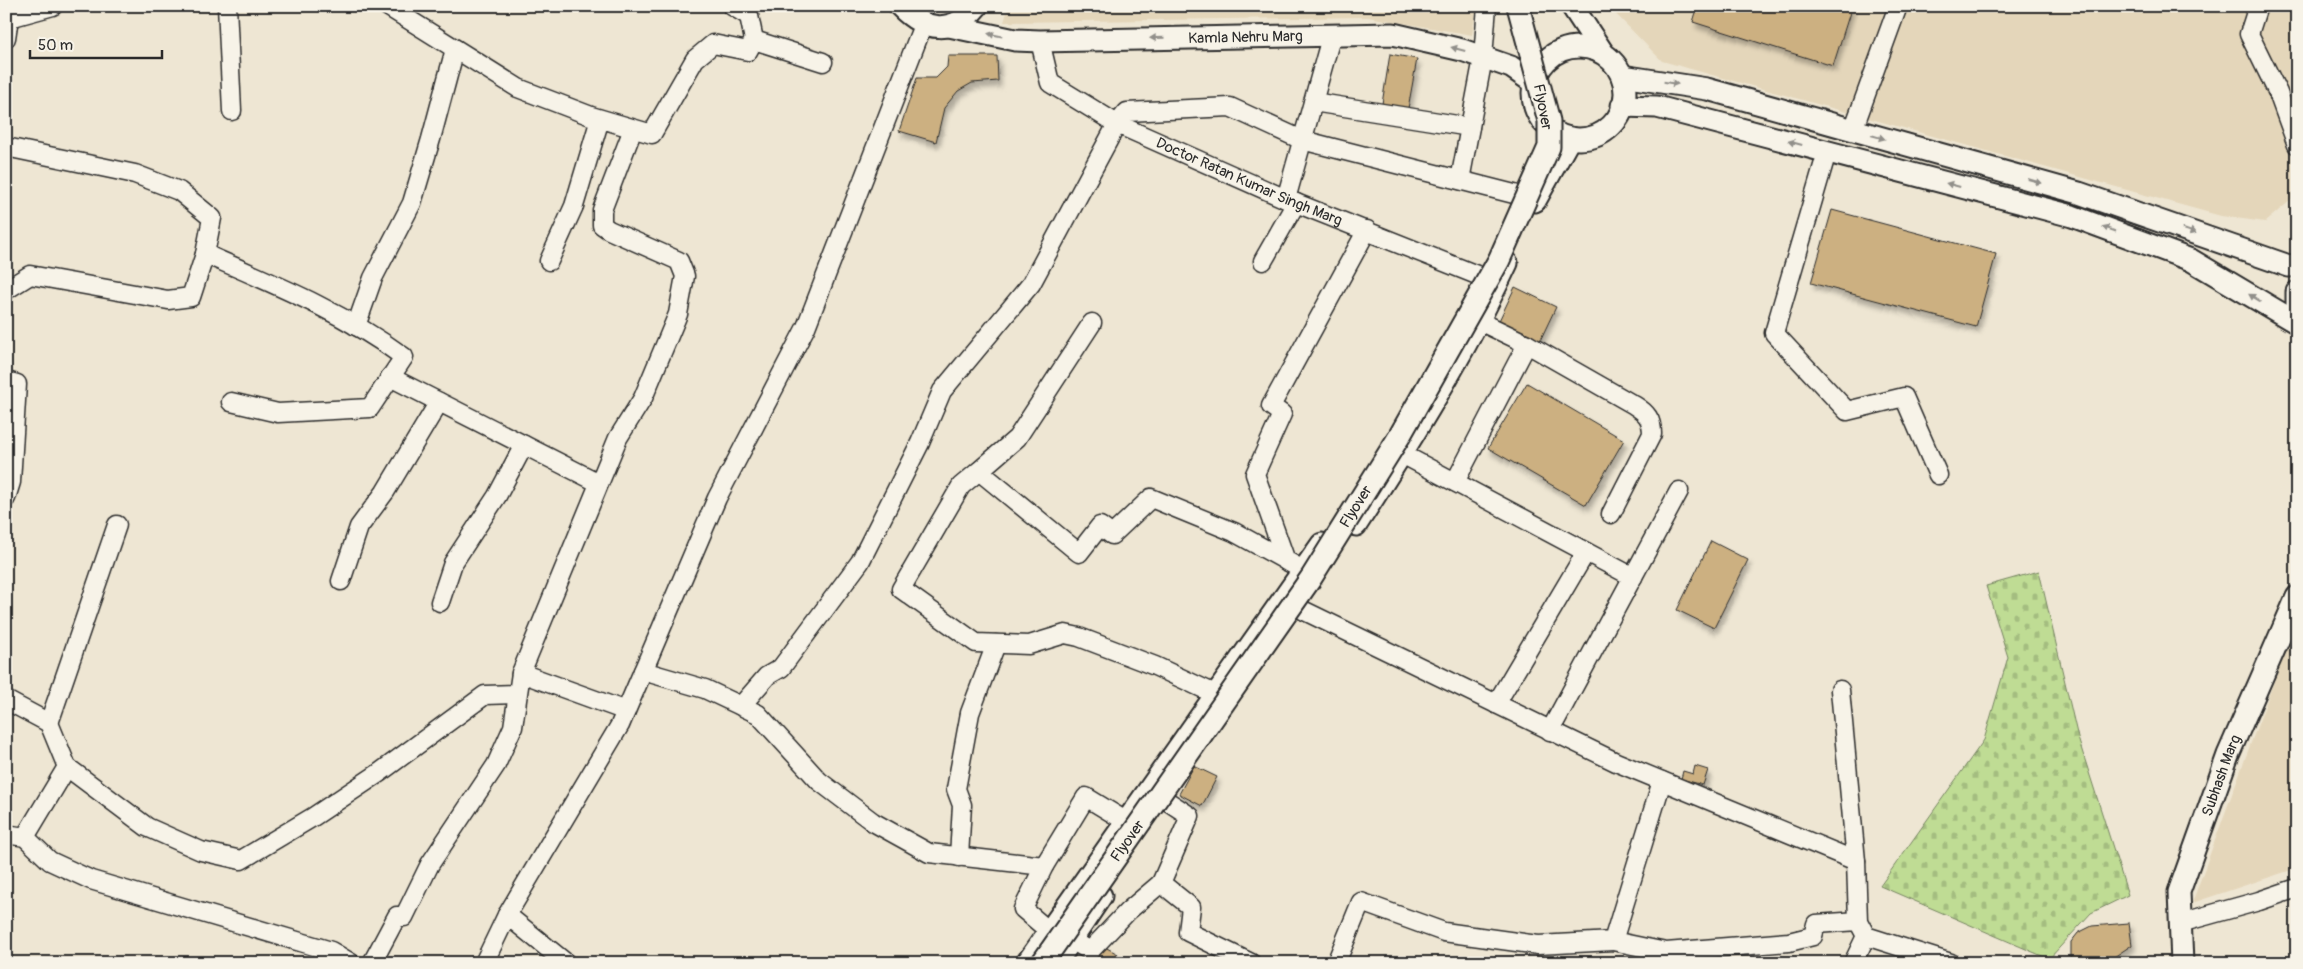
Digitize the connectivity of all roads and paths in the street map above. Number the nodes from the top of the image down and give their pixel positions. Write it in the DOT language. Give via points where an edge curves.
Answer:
graph roads {
  1 [pos="53,6"];
  2 [pos="227,6"];
  3 [pos="387,6"];
  4 [pos="900,6"];
  5 [pos="977,6"];
  6 [pos="1487,6"];
  7 [pos="1518,6"];
  8 [pos="1898,6"];
  9 [pos="2258,6"];
  10 [pos="741,8"];
  11 [pos="1576,8"];
  12 [pos="8,19"];
  13 [pos="924,25"];
  14 [pos="949,26"];
  15 [pos="1332,34"];
  16 [pos="6,38"];
  17 [pos="754,40"];
  18 [pos="1040,40"];
  19 [pos="455,49"];
  20 [pos="1603,53"];
  21 [pos="1483,58"];
  22 [pos="823,62"];
  23 [pos="1622,76"];
  24 [pos="1534,83"];
  25 [pos="1312,102"];
  26 [pos="1622,106"];
  27 [pos="232,111"];
  28 [pos="1540,118"];
  29 [pos="600,119"];
  30 [pos="1116,124"];
  31 [pos="1470,127"];
  32 [pos="634,129"];
  33 [pos="1853,130"];
  34 [pos="1570,138"];
  35 [pos="1302,140"];
  36 [pos="2297,145"];
  37 [pos="6,147"];
  38 [pos="1826,152"];
  39 [pos="1999,171"];
  40 [pos="1460,180"];
  41 [pos="1518,196"];
  42 [pos="1994,196"];
  43 [pos="1291,201"];
  44 [pos="1367,230"];
  45 [pos="205,254"];
  46 [pos="550,261"];
  47 [pos="1263,261"];
  48 [pos="2297,265"];
  49 [pos="1488,280"];
  50 [pos="6,290"];
  51 [pos="2297,292"];
  52 [pos="2297,311"];
  53 [pos="1479,322"];
  54 [pos="1092,323"];
  55 [pos="2297,324"];
  56 [pos="356,326"];
  57 [pos="1527,344"];
  58 [pos="390,378"];
  59 [pos="6,381"];
  60 [pos="232,402"];
  61 [pos="439,402"];
  62 [pos="524,445"];
  63 [pos="1402,454"];
  64 [pos="979,470"];
  65 [pos="1938,475"];
  66 [pos="1455,482"];
  67 [pos="599,483"];
  68 [pos="1679,491"];
  69 [pos="6,498"];
  70 [pos="1611,514"];
  71 [pos="117,525"];
  72 [pos="1586,552"];
  73 [pos="1303,571"];
  74 [pos="1633,577"];
  75 [pos="341,581"];
  76 [pos="2297,596"];
  77 [pos="440,602"];
  78 [pos="1291,604"];
  79 [pos="996,644"];
  80 [pos="643,671"];
  81 [pos="521,672"];
  82 [pos="1840,690"];
  83 [pos="516,694"];
  84 [pos="1215,694"];
  85 [pos="6,700"];
  86 [pos="1496,704"];
  87 [pos="741,706"];
  88 [pos="626,711"];
  89 [pos="49,723"];
  90 [pos="1550,731"];
  91 [pos="67,767"];
  92 [pos="1662,781"];
  93 [pos="1148,788"];
  94 [pos="1166,800"];
  95 [pos="1126,820"];
  96 [pos="1144,832"];
  97 [pos="6,834"];
  98 [pos="25,836"];
  99 [pos="959,857"];
  100 [pos="1856,861"];
  101 [pos="1044,866"];
  102 [pos="1162,883"];
  103 [pos="2297,888"];
  104 [pos="508,915"];
  105 [pos="2180,923"];
  106 [pos="1862,929"];
  107 [pos="1049,931"];
  108 [pos="1072,940"];
  109 [pos="1613,940"];
  110 [pos="1946,962"];
  111 [pos="351,963"];
  112 [pos="372,963"];
  113 [pos="484,963"];
  114 [pos="566,963"];
  115 [pos="1027,963"];
  116 [pos="1042,963"];
  117 [pos="1056,963"];
  118 [pos="1251,963"];
  119 [pos="1336,963"];
  120 [pos="1853,963"];
  121 [pos="2182,963"];
  1 -- 12 [label="street"];
  2 -- 27 [label="street"];
  3 -- 19 [label="street"];
  4 -- 13 [label="main road" via="911,18"];
  5 -- 14 [label="main road"];
  6 -- 21 [label="street"];
  7 -- 116 [label="main road, Flyover, bridge" via="1549,121 1549,148 1499,260 1399,437 1312,578"];
  8 -- 33 [label="street"];
  9 -- 36 [label="street" via="2249,34 2278,93"];
  10 -- 17 [label="street" via="749,16"];
  11 -- 20 [label="main road"];
  12 -- 16 [label="street"];
  13 -- 14 [label="main road, Kamla Nehru Marg"];
  13 -- 80 [label="street" via="806,326 717,498"];
  18 -- 14 [label="main road, Kamla Nehru Marg, one-way" via="1015,40"];
  15 -- 18 [label="main road, Kamla Nehru Marg, one-way"];
  21 -- 15 [label="main road, Kamla Nehru Marg, one-way" via="1393,34"];
  15 -- 25 [label="street"];
  17 -- 22 [label="street"];
  17 -- 32 [label="street" via="748,51 713,44 695,59 652,134"];
  18 -- 30 [label="street, Doctor Ratan Kumar Singh Marg" via="1050,83"];
  19 -- 29 [label="street" via="518,88"];
  19 -- 56 [label="street" via="412,202 373,278"];
  20 -- 23 [label="main road"];
  20 -- 24 [label="main road" via="1574,47 1554,54 1540,68"];
  21 -- 24 [label="main road, Kamla Nehru Marg" via="1511,67"];
  21 -- 31 [label="street"];
  23 -- 26 [label="main road" via="1625,102"];
  23 -- 33 [label="main road, one-way" via="1707,89"];
  24 -- 28 [label="main road" via="1534,101"];
  25 -- 31 [label="street"];
  25 -- 35 [label="street"];
  26 -- 34 [label="main road" via="1617,120 1604,131 1590,138"];
  38 -- 26 [label="main road, one-way" via="1657,107"];
  28 -- 34 [label="main road" via="1552,130"];
  28 -- 41 [label="main road" via="1539,146"];
  29 -- 32 [label="street"];
  29 -- 46 [label="street" via="574,206"];
  30 -- 35 [label="street" via="1127,112 1230,107"];
  30 -- 43 [label="street, Doctor Ratan Kumar Singh Marg"];
  30 -- 87 [label="street" via="1031,284 942,391 920,443 860,562 781,668 767,676"];
  31 -- 40 [label="street"];
  32 -- 67 [label="street" via="602,210 602,225 679,261 685,276 678,314 643,398 618,438"];
  33 -- 39 [label="main road, one-way"];
  34 -- 49 [label="main road"];
  35 -- 40 [label="street"];
  35 -- 43 [label="street"];
  37 -- 45 [label="street" via="135,174 179,191 212,218"];
  42 -- 38 [label="main road, one-way"];
  38 -- 65 [label="street" via="1774,333 1847,411 1904,398"];
  39 -- 42 [label="main road"];
  39 -- 48 [label="main road, one-way" via="2079,193 2280,263"];
  40 -- 41 [label="street"];
  41 -- 49 [label="main road" via="1496,248"];
  55 -- 42 [label="main road, one-way" via="2191,260 2072,216"];
  43 -- 44 [label="street, Doctor Ratan Kumar Singh Marg"];
  43 -- 47 [label="street"];
  44 -- 49 [label="street, Doctor Ratan Kumar Singh Marg"];
  44 -- 73 [label="street" via="1270,406 1282,414 1255,474"];
  45 -- 50 [label="street" via="191,297 168,300 30,275"];
  45 -- 56 [label="street" via="304,296"];
  49 -- 53 [label="main road"];
  49 -- 73 [label="main road"];
  51 -- 52 [label="main road"];
  53 -- 57 [label="street"];
  53 -- 63 [label="main road"];
  54 -- 64 [label="street" via="1017,438"];
  56 -- 58 [label="street" via="404,357"];
  57 -- 66 [label="street"];
  57 -- 70 [label="street" via="1634,405 1652,422 1652,434"];
  58 -- 60 [label="street" via="370,408 278,413"];
  58 -- 61 [label="street"];
  59 -- 69 [label="street" via="17,384 11,482"];
  61 -- 62 [label="street"];
  61 -- 75 [label="street" via="385,492 359,527"];
  62 -- 67 [label="street"];
  62 -- 77 [label="street" via="497,496 453,563"];
  63 -- 66 [label="street"];
  63 -- 73 [label="main road"];
  64 -- 73 [label="street" via="1079,553 1100,526 1112,535 1151,498 1234,532"];
  64 -- 79 [label="street" via="961,486 901,589 976,643"];
  66 -- 72 [label="street"];
  67 -- 81 [label="street"];
  68 -- 74 [label="street"];
  71 -- 89 [label="street"];
  72 -- 74 [label="street"];
  72 -- 86 [label="street"];
  73 -- 78 [label="main road"];
  74 -- 90 [label="street"];
  76 -- 105 [label="main road, Subhash Marg" via="2218,783 2179,892"];
  78 -- 84 [label="main road"];
  78 -- 86 [label="street"];
  78 -- 94 [label="main road"];
  79 -- 84 [label="street" via="1029,645 1064,634 1079,637 1155,666"];
  79 -- 99 [label="street" via="970,713 956,788 962,805"];
  80 -- 87 [label="street" via="705,689"];
  80 -- 88 [label="street"];
  81 -- 83 [label="street"];
  81 -- 88 [label="street"];
  82 -- 100 [label="street"];
  83 -- 91 [label="street" via="485,695 379,773 241,860 201,851 147,827"];
  83 -- 112 [label="street" via="513,727 496,765 430,864 404,917 397,916"];
  84 -- 93 [label="main road"];
  85 -- 89 [label="street"];
  86 -- 90 [label="street"];
  87 -- 99 [label="street" via="758,714 819,781 873,822 928,853"];
  88 -- 104 [label="street"];
  89 -- 91 [label="street"];
  90 -- 92 [label="street"];
  91 -- 98 [label="street"];
  92 -- 100 [label="street"];
  92 -- 109 [label="street"];
  93 -- 94 [label="street"];
  93 -- 95 [label="main road"];
  94 -- 96 [label="main road"];
  94 -- 102 [label="street" via="1190,816"];
  95 -- 96 [label="street"];
  95 -- 101 [label="street" via="1086,797"];
  95 -- 107 [label="main road"];
  96 -- 108 [label="main road"];
  97 -- 98 [label="street"];
  98 -- 111 [label="street" via="50,861 91,880 331,950"];
  99 -- 101 [label="street"];
  100 -- 106 [label="street"];
  101 -- 107 [label="street" via="1023,909"];
  102 -- 108 [label="street" via="1128,911 1090,950"];
  102 -- 118 [label="street" via="1191,907 1188,932"];
  103 -- 105 [label="street"];
  104 -- 113 [label="street"];
  104 -- 114 [label="street"];
  105 -- 121 [label="main road, Subhash Marg"];
  106 -- 109 [label="street" via="1816,924 1813,936 1789,942 1666,952"];
  106 -- 110 [label="street"];
  106 -- 120 [label="street"];
  107 -- 115 [label="main road"];
  108 -- 117 [label="main road"];
  109 -- 119 [label="street" via="1538,945 1444,932 1361,902"];
}
